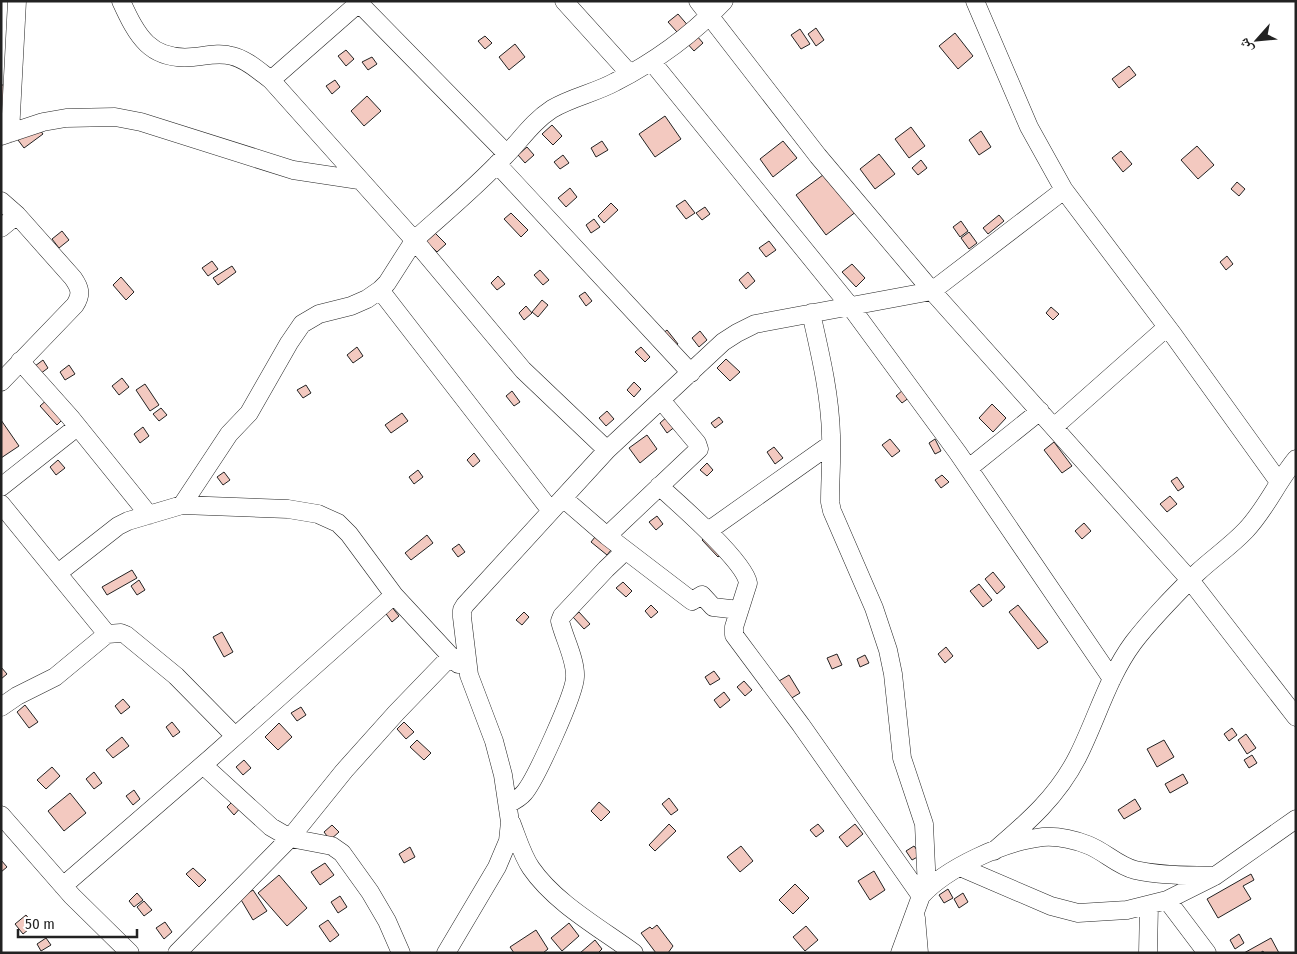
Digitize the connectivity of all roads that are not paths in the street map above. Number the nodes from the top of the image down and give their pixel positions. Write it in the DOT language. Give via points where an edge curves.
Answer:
graph roads {
  1 [pos="17,1"];
  2 [pos="121,1"];
  3 [pos="564,1"];
  4 [pos="698,1"];
  5 [pos="724,1"];
  6 [pos="975,1"];
  7 [pos="359,2"];
  8 [pos="710,16"];
  9 [pos="652,62"];
  10 [pos="630,74"];
  11 [pos="271,80"];
  12 [pos="5,134"];
  13 [pos="502,159"];
  14 [pos="359,180"];
  15 [pos="1064,190"];
  16 [pos="1,201"];
  17 [pos="17,215"];
  18 [pos="1,228"];
  19 [pos="414,242"];
  20 [pos="380,290"];
  21 [pos="932,291"];
  22 [pos="850,306"];
  23 [pos="811,313"];
  24 [pos="1167,327"];
  25 [pos="20,361"];
  26 [pos="691,372"];
  27 [pos="1,382"];
  28 [pos="662,400"];
  29 [pos="1040,411"];
  30 [pos="77,427"];
  31 [pos="1054,427"];
  32 [pos="831,444"];
  33 [pos="607,450"];
  34 [pos="1296,459"];
  35 [pos="969,468"];
  36 [pos="1279,482"];
  37 [pos="659,486"];
  38 [pos="1,487"];
  39 [pos="563,498"];
  40 [pos="1,504"];
  41 [pos="182,505"];
  42 [pos="551,512"];
  43 [pos="149,515"];
  44 [pos="708,532"];
  45 [pos="607,536"];
  46 [pos="625,551"];
  47 [pos="58,573"];
  48 [pos="1190,580"];
  49 [pos="394,595"];
  50 [pos="739,610"];
  51 [pos="106,634"];
  52 [pos="451,656"];
  53 [pos="469,675"];
  54 [pos="1112,679"];
  55 [pos="1,707"];
  56 [pos="1296,717"];
  57 [pos="236,736"];
  58 [pos="203,764"];
  59 [pos="508,804"];
  60 [pos="1,815"];
  61 [pos="1296,819"];
  62 [pos="510,822"];
  63 [pos="290,838"];
  64 [pos="994,852"];
  65 [pos="960,867"];
  66 [pos="1215,876"];
  67 [pos="63,886"];
  68 [pos="921,899"];
  69 [pos="1167,900"];
  70 [pos="1150,905"];
  71 [pos="130,953"];
  72 [pos="177,953"];
  73 [pos="401,953"];
  74 [pos="446,953"];
  75 [pos="634,953"];
  76 [pos="900,953"];
  77 [pos="919,953"];
  78 [pos="1148,953"];
  79 [pos="1207,953"];
  1 -- 12 [label="street"];
  2 -- 11 [label="street" via="141,39 161,53 178,58 232,56"];
  3 -- 10 [label="street"];
  4 -- 8 [label="street"];
  5 -- 8 [label="street"];
  6 -- 15 [label="street" via="1029,127"];
  7 -- 11 [label="street"];
  7 -- 13 [label="street"];
  8 -- 9 [label="street" via="675,47"];
  8 -- 21 [label="street" via="818,156"];
  9 -- 10 [label="street"];
  9 -- 22 [label="street"];
  10 -- 13 [label="street" via="536,120"];
  11 -- 14 [label="street"];
  12 -- 14 [label="street" via="66,118 115,117 141,122 293,170"];
  13 -- 19 [label="street"];
  13 -- 26 [label="street"];
  14 -- 19 [label="street"];
  15 -- 21 [label="street"];
  15 -- 24 [label="street"];
  16 -- 17 [label="street"];
  17 -- 18 [label="street"];
  17 -- 25 [label="street" via="80,287 80,297 75,305"];
  19 -- 20 [label="street"];
  19 -- 33 [label="street" via="522,370"];
  20 -- 41 [label="street" via="359,302 319,314 302,324 248,412 229,434"];
  20 -- 42 [label="street"];
  21 -- 22 [label="street"];
  21 -- 29 [label="street"];
  22 -- 23 [label="street"];
  22 -- 35 [label="street"];
  23 -- 26 [label="street" via="755,324 737,332"];
  23 -- 32 [label="street" via="824,372"];
  24 -- 31 [label="street"];
  24 -- 36 [label="street"];
  25 -- 27 [label="street"];
  25 -- 30 [label="street"];
  26 -- 28 [label="street"];
  28 -- 33 [label="street"];
  28 -- 37 [label="street" via="699,449"];
  29 -- 31 [label="street"];
  29 -- 35 [label="street"];
  30 -- 38 [label="street"];
  30 -- 43 [label="street"];
  31 -- 48 [label="street"];
  32 -- 44 [label="street"];
  32 -- 68 [label="street" via="832,512 888,650 902,758 924,824"];
  33 -- 39 [label="street"];
  34 -- 36 [label="street"];
  35 -- 54 [label="street"];
  36 -- 48 [label="street" via="1266,505 1244,532"];
  37 -- 44 [label="street"];
  37 -- 45 [label="street"];
  39 -- 42 [label="street"];
  39 -- 45 [label="street"];
  40 -- 47 [label="street"];
  41 -- 43 [label="street"];
  41 -- 49 [label="street" via="288,509 330,519 349,534"];
  42 -- 53 [label="street" via="462,610"];
  43 -- 47 [label="street" via="118,526"];
  44 -- 50 [label="street" via="747,578"];
  45 -- 46 [label="street"];
  46 -- 50 [label="street" via="692,601 702,595 713,607"];
  46 -- 59 [label="street" via="562,616 560,621 575,668 575,681 529,785 520,797"];
  47 -- 51 [label="street"];
  48 -- 54 [label="street" via="1133,643"];
  48 -- 56 [label="street"];
  49 -- 52 [label="street"];
  49 -- 57 [label="street"];
  50 -- 68 [label="street" via="734,635 801,725"];
  51 -- 55 [label="street" via="55,677"];
  51 -- 57 [label="street" via="126,635 176,676"];
  52 -- 53 [label="street"];
  52 -- 63 [label="street" via="344,771"];
  53 -- 59 [label="street" via="494,741"];
  54 -- 64 [label="street" via="1079,755 1062,783 1047,803"];
  57 -- 58 [label="street"];
  58 -- 63 [label="street" via="271,827"];
  58 -- 67 [label="street"];
  59 -- 62 [label="street"];
  60 -- 67 [label="street"];
  61 -- 66 [label="street"];
  62 -- 74 [label="street" via="508,841 497,867"];
  62 -- 75 [label="street" via="530,867 548,888"];
  63 -- 72 [label="street"];
  63 -- 73 [label="street" via="332,846 342,853 382,913"];
  64 -- 65 [label="street"];
  64 -- 66 [label="street" via="1044,837 1061,838 1088,845 1132,870 1150,874"];
  65 -- 68 [label="street" via="935,882"];
  65 -- 70 [label="street" via="1051,906 1078,912 1127,910"];
  66 -- 69 [label="street"];
  67 -- 71 [label="street"];
  68 -- 76 [label="street"];
  68 -- 77 [label="street"];
  69 -- 70 [label="street"];
  69 -- 79 [label="street"];
  70 -- 78 [label="street"];
}
